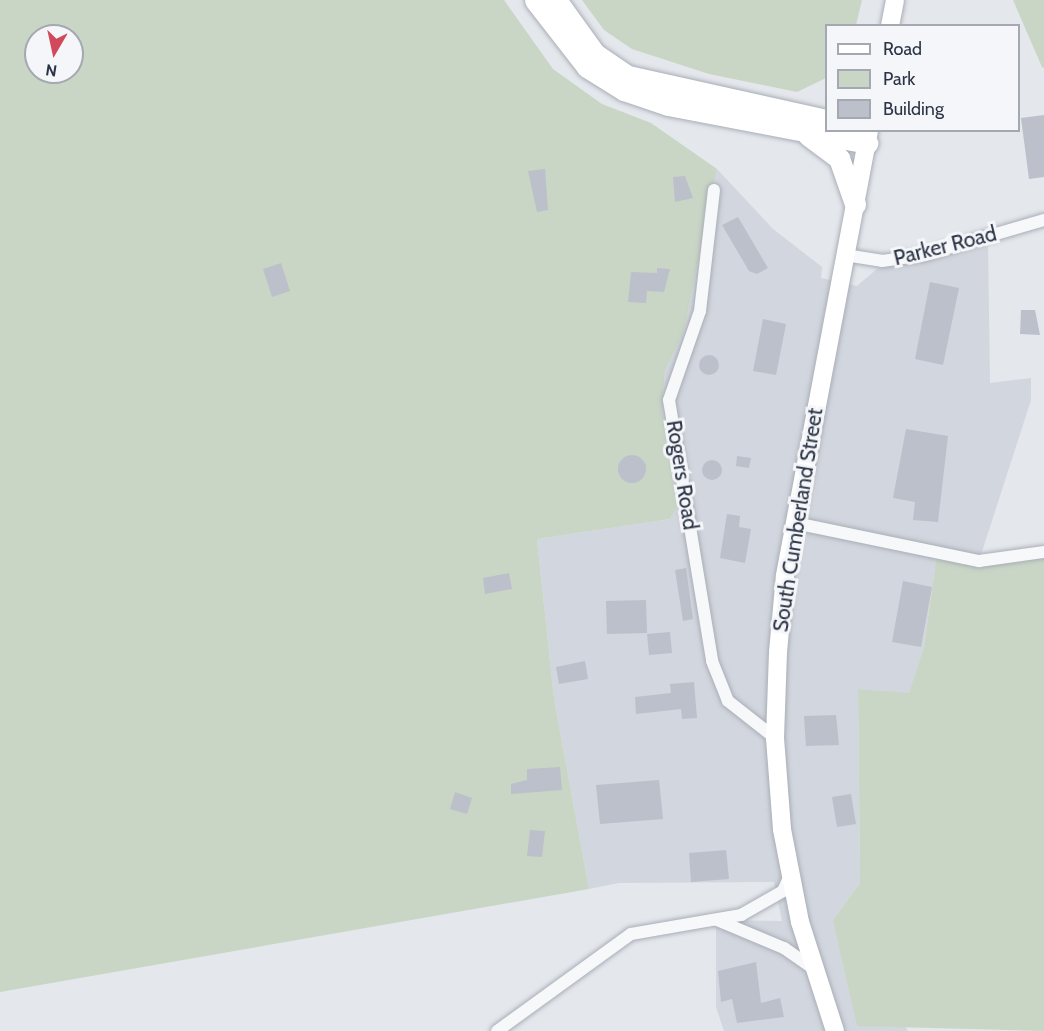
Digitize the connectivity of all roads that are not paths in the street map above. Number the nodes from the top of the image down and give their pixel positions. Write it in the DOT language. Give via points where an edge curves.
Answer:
graph roads {
  1 [pos="535,0"];
  2 [pos="556,0"];
  3 [pos="895,0"];
  4 [pos="890,24"];
  5 [pos="825,107"];
  6 [pos="825,120"];
  7 [pos="797,122"];
  8 [pos="825,128"];
  9 [pos="844,132"];
  10 [pos="868,137"];
  11 [pos="714,190"];
  12 [pos="855,204"];
  13 [pos="1044,220"];
  14 [pos="845,255"];
  15 [pos="795,523"];
  16 [pos="1044,552"];
  17 [pos="775,738"];
  18 [pos="791,873"];
  19 [pos="716,920"];
  20 [pos="814,969"];
  21 [pos="497,1031"];
  22 [pos="835,1031"];
  1 -- 7 [label="highway" via="587,67 624,90 668,105"];
  2 -- 7 [label="highway" via="596,54 628,76"];
  3 -- 4 [label="main road"];
  5 -- 7 [label="highway"];
  6 -- 7 [label="highway"];
  7 -- 8 [label="highway"];
  7 -- 12 [label="highway" via="838,158"];
  9 -- 10 [label="highway"];
  10 -- 12 [label="main road, South Cumberland Street"];
  11 -- 17 [label="street, Rogers Road" via="700,311 669,400 712,661 728,700"];
  12 -- 14 [label="main road, South Cumberland Street"];
  13 -- 14 [label="street, Parker Road" via="924,255 882,261"];
  14 -- 15 [label="main road, South Cumberland Street"];
  15 -- 16 [label="street" via="979,561"];
  15 -- 17 [label="main road, South Cumberland Street" via="781,610"];
  17 -- 18 [label="main road, South Cumberland Street"];
  18 -- 19 [label="street" via="776,896 750,912"];
  18 -- 20 [label="main road, South Cumberland Street"];
  19 -- 20 [label="street" via="784,948"];
  19 -- 21 [label="street" via="631,934"];
  20 -- 22 [label="main road, South Cumberland Street"];
}
